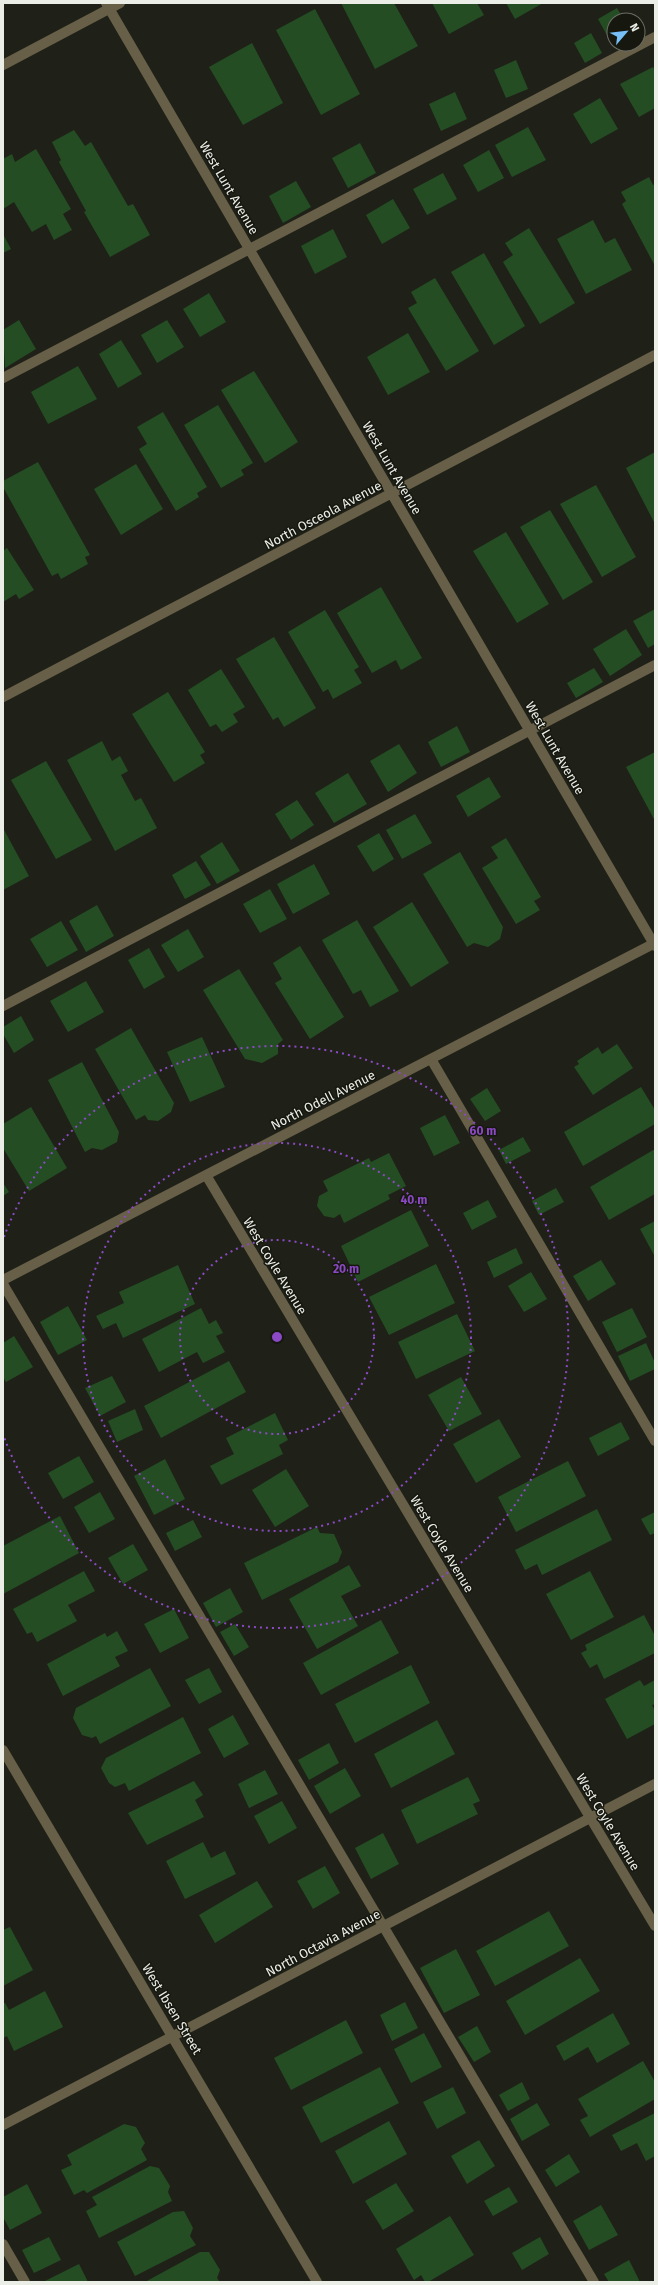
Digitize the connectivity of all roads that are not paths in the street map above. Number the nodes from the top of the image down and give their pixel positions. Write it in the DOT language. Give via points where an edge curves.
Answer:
graph roads {
  1 [pos="120,3"];
  2 [pos="108,6"];
  3 [pos="655,37"];
  4 [pos="3,65"];
  5 [pos="249,249"];
  6 [pos="655,355"];
  7 [pos="3,378"];
  8 [pos="392,494"];
  9 [pos="655,665"];
  10 [pos="3,697"];
  11 [pos="529,730"];
  12 [pos="654,944"];
  13 [pos="3,1006"];
  14 [pos="431,1059"];
  15 [pos="206,1175"];
  16 [pos="3,1280"];
  17 [pos="3,1284"];
  18 [pos="655,1440"];
  19 [pos="3,1750"];
  20 [pos="655,1784"];
  21 [pos="590,1818"];
  22 [pos="383,1926"];
  23 [pos="655,1926"];
  24 [pos="172,2036"];
  25 [pos="3,2125"];
  26 [pos="3,2244"];
  27 [pos="25,2282"];
  28 [pos="318,2282"];
  29 [pos="594,2282"];
  1 -- 2 [label="street"];
  2 -- 4 [label="street"];
  2 -- 5 [label="street, West Lunt Avenue"];
  3 -- 5 [label="street"];
  5 -- 7 [label="street"];
  5 -- 8 [label="street, West Lunt Avenue"];
  6 -- 8 [label="street, North Osceola Avenue"];
  8 -- 10 [label="street, North Osceola Avenue"];
  8 -- 11 [label="street, West Lunt Avenue"];
  9 -- 11 [label="street"];
  11 -- 12 [label="street, West Lunt Avenue"];
  11 -- 13 [label="street"];
  12 -- 14 [label="street, North Odell Avenue"];
  14 -- 15 [label="street, North Odell Avenue"];
  14 -- 18 [label="street"];
  15 -- 16 [label="street, North Odell Avenue"];
  15 -- 21 [label="street, West Coyle Avenue"];
  17 -- 22 [label="street"];
  19 -- 24 [label="street, West Ibsen Street"];
  20 -- 21 [label="street, North Octavia Avenue"];
  21 -- 22 [label="street, North Octavia Avenue"];
  21 -- 23 [label="street, West Coyle Avenue"];
  22 -- 24 [label="street, North Octavia Avenue"];
  22 -- 29 [label="street"];
  24 -- 25 [label="street, North Octavia Avenue"];
  24 -- 28 [label="street, West Ibsen Street"];
  26 -- 27 [label="street"];
}
